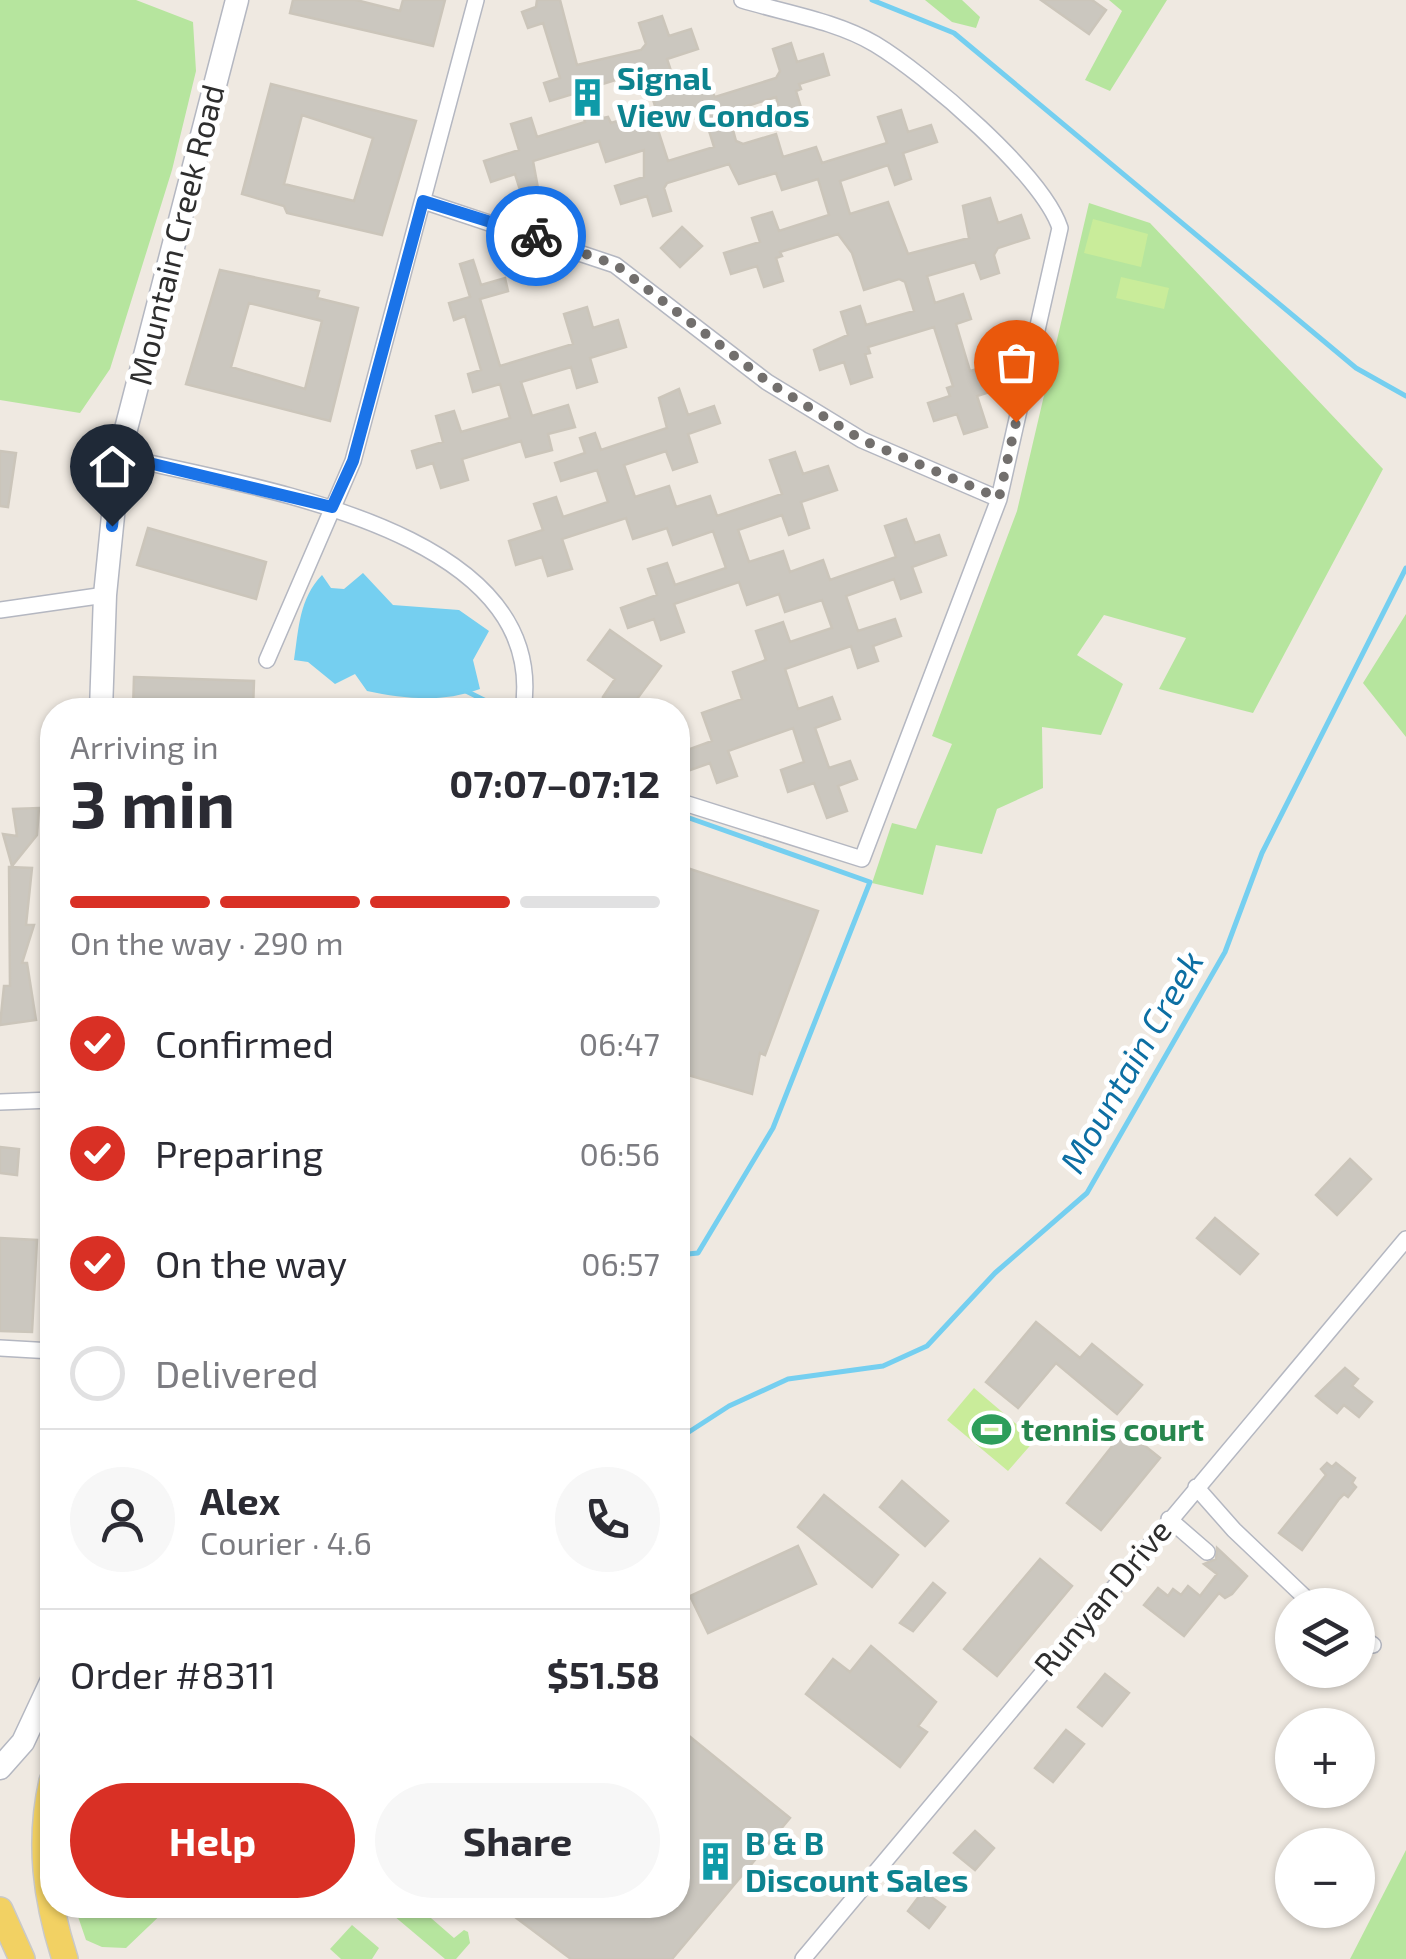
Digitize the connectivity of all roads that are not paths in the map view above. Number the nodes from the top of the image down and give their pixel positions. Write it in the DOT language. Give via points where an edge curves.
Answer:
graph roads {
  1 [pos="237,0"];
  2 [pos="476,0"];
  3 [pos="742,0"];
  4 [pos="423,201"];
  5 [pos="120,456"];
  6 [pos="999,498"];
  7 [pos="332,507"];
  8 [pos="105,595"];
  9 [pos="0,610"];
  10 [pos="267,660"];
  11 [pos="101,698"];
  12 [pos="525,698"];
  13 [pos="690,805"];
  14 [pos="40,1100"];
  15 [pos="0,1102"];
  16 [pos="1406,1239"];
  17 [pos="0,1348"];
  18 [pos="40,1351"];
  19 [pos="1196,1486"];
  20 [pos="1169,1519"];
  21 [pos="1207,1552"];
  22 [pos="1295,1588"];
  23 [pos="40,1706"];
  24 [pos="0,1768"];
  25 [pos="0,1910"];
  26 [pos="55,1918"];
  27 [pos="22,1959"];
  28 [pos="65,1959"];
  29 [pos="803,1959"];
  1 -- 5 [label="main road, Mountain Creek Road"];
  2 -- 4 [label="street"];
  3 -- 6 [label="street" via="874,43 972,120 1054,208 1060,228"];
  4 -- 6 [label="street" via="616,265 768,382 862,440"];
  4 -- 7 [label="street" via="353,461"];
  5 -- 7 [label="street"];
  5 -- 8 [label="main road, Mountain Creek Road"];
  6 -- 13 [label="street" via="862,860"];
  7 -- 10 [label="street"];
  7 -- 12 [label="street" via="428,548 484,592 516,630 528,676"];
  8 -- 9 [label="street"];
  8 -- 11 [label="main road, Mountain Creek Road"];
  14 -- 15 [label="street"];
  16 -- 19 [label="street, Runyan Drive"];
  17 -- 18 [label="street"];
  19 -- 20 [label="street, Runyan Drive"];
  19 -- 22 [label="street"];
  20 -- 21 [label="street"];
  20 -- 29 [label="street, Runyan Drive"];
  23 -- 24 [label="main road" via="23,1742"];
  25 -- 27 [label="main road"];
  26 -- 28 [label="main road"];
}
